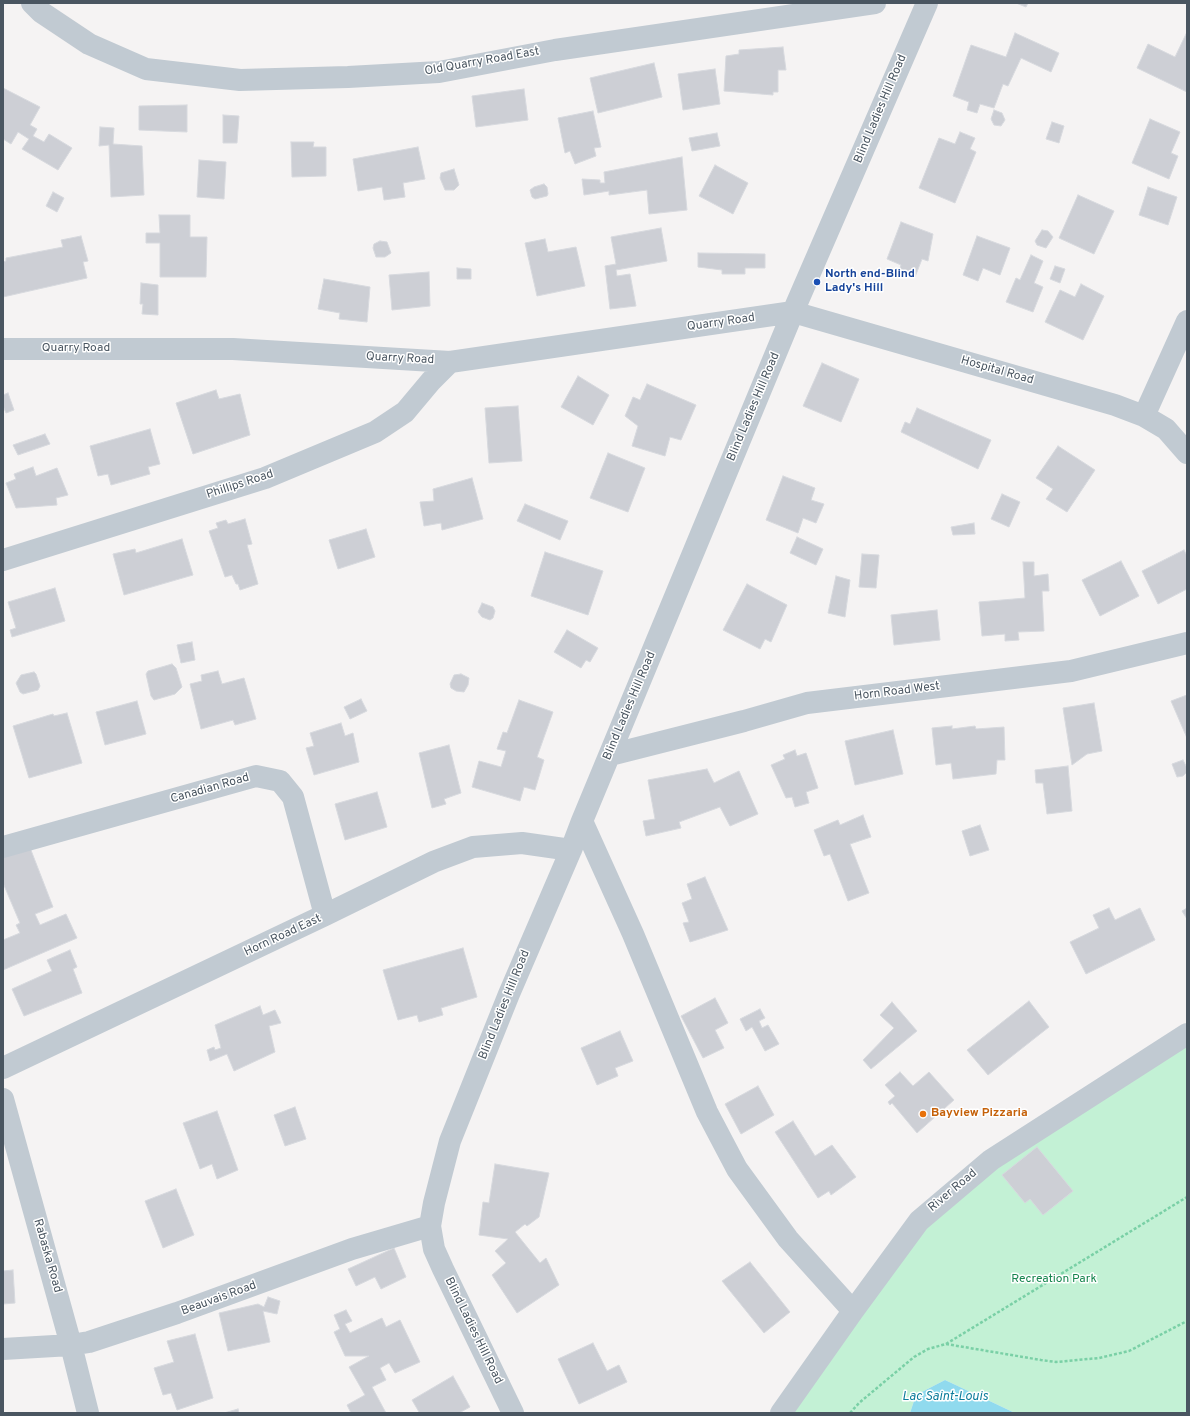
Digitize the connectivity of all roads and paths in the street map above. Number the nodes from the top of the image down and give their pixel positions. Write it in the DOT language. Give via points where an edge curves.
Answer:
graph roads {
  1 [pos="32,3"];
  2 [pos="875,3"];
  3 [pos="927,3"];
  4 [pos="794,312"];
  5 [pos="1187,321"];
  6 [pos="3,349"];
  7 [pos="450,362"];
  8 [pos="1144,416"];
  9 [pos="1187,453"];
  10 [pos="3,560"];
  11 [pos="1187,643"];
  12 [pos="610,755"];
  13 [pos="582,821"];
  14 [pos="3,847"];
  15 [pos="571,850"];
  16 [pos="326,915"];
  17 [pos="1187,1034"];
  18 [pos="3,1068"];
  19 [pos="3,1099"];
  20 [pos="1187,1197"];
  21 [pos="430,1226"];
  22 [pos="853,1311"];
  23 [pos="1187,1321"];
  24 [pos="946,1344"];
  25 [pos="72,1345"];
  26 [pos="3,1349"];
  27 [pos="88,1413"];
  28 [pos="513,1413"];
  29 [pos="781,1413"];
  30 [pos="850,1413"];
  1 -- 2 [label="street, Old Quarry Road East" via="41,12 89,44 146,69 240,80 439,72 555,50"];
  3 -- 4 [label="street, Blind Ladies Hill Road"];
  4 -- 7 [label="street, Quarry Road"];
  4 -- 8 [label="street, Hospital Road"];
  4 -- 12 [label="street, Blind Ladies Hill Road"];
  5 -- 8 [label="street"];
  6 -- 7 [label="street, Quarry Road" via="233,349"];
  7 -- 10 [label="street, Phillips Road" via="405,412 375,432 265,478"];
  8 -- 9 [label="street, Hospital Road" via="1166,429"];
  11 -- 12 [label="street, Horn Road West" via="1071,671 807,703"];
  12 -- 13 [label="street, Blind Ladies Hill Road"];
  13 -- 15 [label="street, Blind Ladies Hill Road"];
  13 -- 22 [label="street" via="707,1112 738,1169 788,1239"];
  14 -- 16 [label="street, Canadian Road" via="256,776 280,781 293,797"];
  15 -- 16 [label="street, Horn Road East" via="522,843 473,847 433,862"];
  15 -- 21 [label="street, Blind Ladies Hill Road" via="508,994 450,1141"];
  16 -- 18 [label="street, Horn Road East"];
  17 -- 22 [label="street, River Road" via="991,1160 919,1221"];
  19 -- 25 [label="street, Rabaska Road"];
  20 -- 24 [label="path"];
  21 -- 25 [label="street, Beauvais Road" via="352,1249 177,1313 89,1342"];
  21 -- 28 [label="street, Blind Ladies Hill Road" via="434,1249"];
  22 -- 29 [label="street, River Road"];
  23 -- 24 [label="path" via="1129,1351 1070,1361 1041,1360"];
  24 -- 30 [label="path" via="914,1356"];
  25 -- 26 [label="street, Beauvais Road"];
  25 -- 27 [label="street, Rabaska Road"];
}
